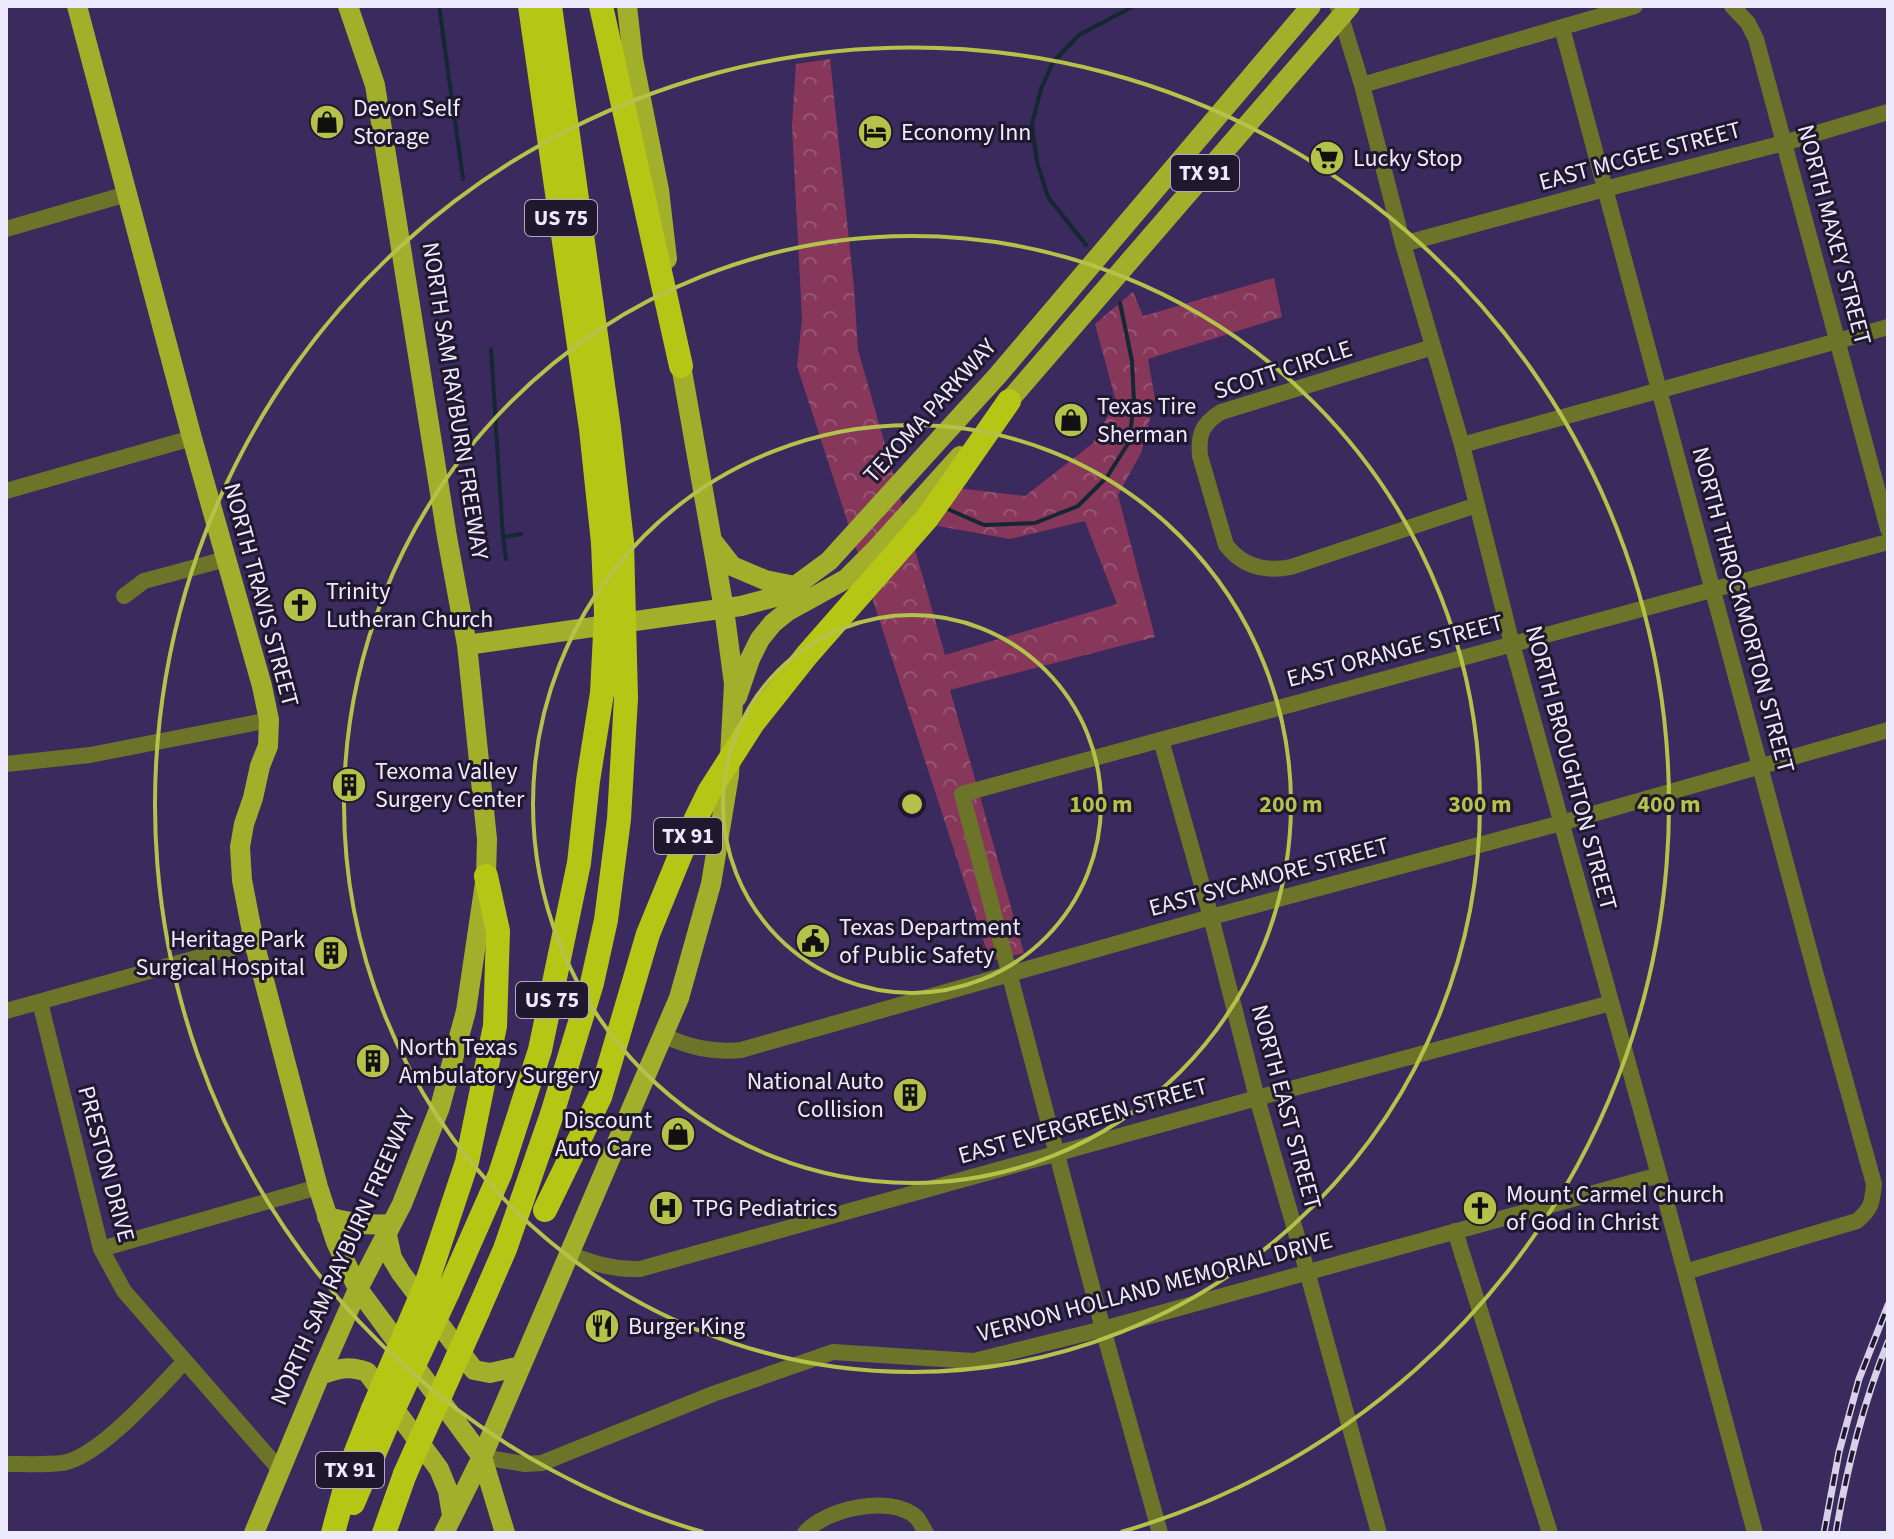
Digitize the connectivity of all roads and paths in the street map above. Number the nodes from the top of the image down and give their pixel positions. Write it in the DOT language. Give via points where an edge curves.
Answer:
graph roads {
  1 [pos="77,6"];
  2 [pos="348,6"];
  3 [pos="530,6"];
  4 [pos="550,6"];
  5 [pos="601,6"];
  6 [pos="627,6"];
  7 [pos="1311,6"];
  8 [pos="1635,6"];
  9 [pos="1732,6"];
  10 [pos="1343,9"];
  11 [pos="1562,28"];
  12 [pos="1362,85"];
  13 [pos="1888,112"];
  14 [pos="1784,143"];
  15 [pos="1605,189"];
  16 [pos="127,194"];
  17 [pos="6,229"];
  18 [pos="1403,244"];
  19 [pos="1058,304"];
  20 [pos="1888,327"];
  21 [pos="1069,329"];
  22 [pos="1838,340"];
  23 [pos="1433,347"];
  24 [pos="681,366"];
  25 [pos="1661,391"];
  26 [pos="1009,401"];
  27 [pos="192,438"];
  28 [pos="1462,445"];
  29 [pos="6,491"];
  30 [pos="1477,505"];
  31 [pos="1888,529"];
  32 [pos="712,541"];
  33 [pos="1888,542"];
  34 [pos="612,543"];
  35 [pos="226,559"];
  36 [pos="795,586"];
  37 [pos="1712,589"];
  38 [pos="124,596"];
  39 [pos="724,609"];
  40 [pos="1512,644"];
  41 [pos="467,645"];
  42 [pos="733,709"];
  43 [pos="269,720"];
  44 [pos="1888,730"];
  45 [pos="1161,740"];
  46 [pos="6,764"];
  47 [pos="1759,766"];
  48 [pos="1561,823"];
  49 [pos="486,876"];
  50 [pos="1211,917"];
  51 [pos="254,942"];
  52 [pos="1009,974"];
  53 [pos="40,1002"];
  54 [pos="1611,1003"];
  55 [pos="6,1011"];
  56 [pos="662,1035"];
  57 [pos="1257,1098"];
  58 [pos="1056,1154"];
  59 [pos="1659,1175"];
  60 [pos="318,1187"];
  61 [pos="327,1217"];
  62 [pos="389,1230"];
  63 [pos="1455,1231"];
  64 [pos="101,1249"];
  65 [pos="505,1249"];
  66 [pos="569,1254"];
  67 [pos="1307,1271"];
  68 [pos="1685,1272"];
  69 [pos="437,1287"];
  70 [pos="358,1289"];
  71 [pos="1103,1329"];
  72 [pos="185,1361"];
  73 [pos="521,1366"];
  74 [pos="320,1375"];
  75 [pos="382,1413"];
  76 [pos="482,1457"];
  77 [pos="6,1464"];
  78 [pos="280,1470"];
  79 [pos="448,1525"];
  80 [pos="254,1533"];
  81 [pos="333,1533"];
  82 [pos="341,1533"];
  83 [pos="384,1533"];
  84 [pos="505,1533"];
  85 [pos="805,1533"];
  86 [pos="926,1533"];
  87 [pos="1160,1533"];
  88 [pos="1379,1533"];
  89 [pos="1550,1533"];
  90 [pos="1755,1533"];
  1 -- 16 [label="main road, NORTH TRAVIS STREET"];
  2 -- 41 [label="main road, NORTH SAM RAYBURN FREEWAY" via="375,85"];
  3 -- 34 [label="highway, US 75"];
  4 -- 34 [label="highway, US 75" via="609,428"];
  5 -- 24 [label="highway"];
  6 -- 24 [label="main road" via="659,190"];
  7 -- 19 [label="main road, TEXOMA PARKWAY / TX 91"];
  8 -- 11 [label="street"];
  9 -- 14 [label="street, NORTH MAXEY STREET" via="1756,39"];
  10 -- 12 [label="street, NORTH BROUGHTON STREET"];
  10 -- 21 [label="main road, TX 91"];
  11 -- 12 [label="street"];
  11 -- 15 [label="street, NORTH THROCKMORTON STREET"];
  12 -- 18 [label="street, NORTH BROUGHTON STREET"];
  13 -- 14 [label="street, EAST MCGEE STREET"];
  14 -- 15 [label="street, EAST MCGEE STREET"];
  14 -- 22 [label="street, NORTH MAXEY STREET"];
  15 -- 18 [label="street, EAST MCGEE STREET"];
  15 -- 25 [label="street, NORTH THROCKMORTON STREET"];
  16 -- 17 [label="street"];
  16 -- 27 [label="main road, NORTH TRAVIS STREET"];
  18 -- 23 [label="street, NORTH BROUGHTON STREET"];
  19 -- 21 [label="main road"];
  19 -- 36 [label="main road, TEXOMA PARKWAY / TX 91" via="829,561"];
  20 -- 22 [label="street"];
  21 -- 26 [label="main road, TX 91"];
  22 -- 25 [label="street"];
  22 -- 31 [label="street, NORTH MAXEY STREET"];
  23 -- 28 [label="street, NORTH BROUGHTON STREET"];
  23 -- 30 [label="street, SCOTT CIRCLE" via="1221,412 1201,431 1200,456 1226,545 1235,556 1258,566 1291,567"];
  24 -- 32 [label="main road"];
  25 -- 28 [label="street"];
  25 -- 37 [label="street, NORTH THROCKMORTON STREET"];
  26 -- 42 [label="main road, TX 91" via="846,579 773,623 750,659"];
  26 -- 65 [label="highway, TX 91, bridge" via="928,517 753,723 709,792 648,934 600,1097 545,1210"];
  27 -- 29 [label="street"];
  27 -- 35 [label="main road, NORTH TRAVIS STREET"];
  28 -- 30 [label="street, NORTH BROUGHTON STREET"];
  30 -- 40 [label="street, NORTH BROUGHTON STREET"];
  32 -- 36 [label="main road" via="732,566"];
  32 -- 39 [label="main road"];
  33 -- 37 [label="street, EAST ORANGE STREET"];
  34 -- 65 [label="highway, US 75, bridge" via="626,698 606,920 557,1100"];
  34 -- 69 [label="highway, US 75, bridge" via="602,693 579,863 540,1050 500,1174"];
  35 -- 38 [label="street" via="144,581"];
  35 -- 43 [label="main road, NORTH TRAVIS STREET"];
  36 -- 39 [label="main road, TEXOMA PARKWAY / TX 91" via="775,597"];
  37 -- 40 [label="street, EAST ORANGE STREET"];
  37 -- 47 [label="street, NORTH THROCKMORTON STREET"];
  39 -- 41 [label="main road, TEXOMA PARKWAY / TX 91"];
  39 -- 42 [label="main road"];
  40 -- 45 [label="street, EAST ORANGE STREET"];
  40 -- 48 [label="street, NORTH BROUGHTON STREET"];
  41 -- 49 [label="main road, NORTH SAM RAYBURN FREEWAY" via="486,827"];
  42 -- 56 [label="main road" via="729,775 711,884 679,998"];
  43 -- 46 [label="street" via="90,755"];
  43 -- 51 [label="main road, NORTH TRAVIS STREET" via="268,746 240,847"];
  44 -- 47 [label="street, EAST SYCAMORE STREET"];
  45 -- 50 [label="street, NORTH EAST STREET"];
  45 -- 52 [label="street, EAST ORANGE STREET" via="962,794"];
  47 -- 48 [label="street, EAST SYCAMORE STREET"];
  47 -- 68 [label="street, NORTH THROCKMORTON STREET" via="1874,1184 1872,1204 1857,1221"];
  48 -- 50 [label="street, EAST SYCAMORE STREET"];
  48 -- 54 [label="street, NORTH BROUGHTON STREET"];
  49 -- 62 [label="main road, NORTH SAM RAYBURN FREEWAY" via="454,1059 425,1149"];
  49 -- 69 [label="highway" via="498,931 495,1026"];
  50 -- 52 [label="street, EAST SYCAMORE STREET"];
  50 -- 57 [label="street, NORTH EAST STREET"];
  51 -- 53 [label="street"];
  51 -- 60 [label="main road, NORTH TRAVIS STREET"];
  52 -- 56 [label="street, EAST SYCAMORE STREET" via="741,1050 705,1050"];
  52 -- 58 [label="street"];
  53 -- 55 [label="street"];
  53 -- 64 [label="street, PRESTON DRIVE"];
  54 -- 57 [label="street, EAST EVERGREEN STREET"];
  54 -- 59 [label="street, NORTH BROUGHTON STREET"];
  56 -- 66 [label="main road"];
  57 -- 58 [label="street, EAST EVERGREEN STREET"];
  57 -- 67 [label="street, NORTH EAST STREET"];
  58 -- 66 [label="street, EAST EVERGREEN STREET" via="640,1269 610,1267"];
  58 -- 71 [label="street"];
  59 -- 63 [label="street, VERNON HOLLAND MEMORIAL DRIVE"];
  59 -- 68 [label="street, NORTH BROUGHTON STREET"];
  60 -- 61 [label="main road, NORTH TRAVIS STREET"];
  60 -- 64 [label="street"];
  61 -- 62 [label="main road"];
  61 -- 70 [label="main road, NORTH TRAVIS STREET"];
  62 -- 70 [label="main road, NORTH SAM RAYBURN FREEWAY"];
  62 -- 73 [label="main road" via="392,1258 401,1273 474,1370 490,1373"];
  63 -- 67 [label="street, VERNON HOLLAND MEMORIAL DRIVE"];
  63 -- 89 [label="street"];
  64 -- 72 [label="street, PRESTON DRIVE" via="124,1291"];
  65 -- 83 [label="highway, US 75, bridge"];
  66 -- 73 [label="main road"];
  67 -- 71 [label="street, VERNON HOLLAND MEMORIAL DRIVE"];
  67 -- 88 [label="street, NORTH EAST STREET"];
  68 -- 90 [label="street, NORTH BROUGHTON STREET"];
  69 -- 75 [label="highway, US 75, bridge"];
  70 -- 74 [label="main road, NORTH SAM RAYBURN FREEWAY"];
  70 -- 76 [label="main road, NORTH TRAVIS STREET"];
  71 -- 76 [label="street, VERNON HOLLAND MEMORIAL DRIVE" via="974,1361 833,1352 542,1463"];
  71 -- 87 [label="street"];
  72 -- 77 [label="street" via="94,1448 65,1463"];
  72 -- 78 [label="street, PRESTON DRIVE"];
  73 -- 76 [label="main road"];
  74 -- 78 [label="main road, NORTH SAM RAYBURN FREEWAY"];
  74 -- 79 [label="main road" via="351,1367 367,1372 439,1469 448,1491"];
  75 -- 81 [label="highway, TX 91" via="352,1462"];
  75 -- 82 [label="highway, US 75"];
  76 -- 79 [label="main road"];
  76 -- 84 [label="main road, NORTH TRAVIS STREET"];
  78 -- 80 [label="main road, NORTH SAM RAYBURN FREEWAY"];
  85 -- 86 [label="street" via="821,1518 880,1505 916,1517"];
}
